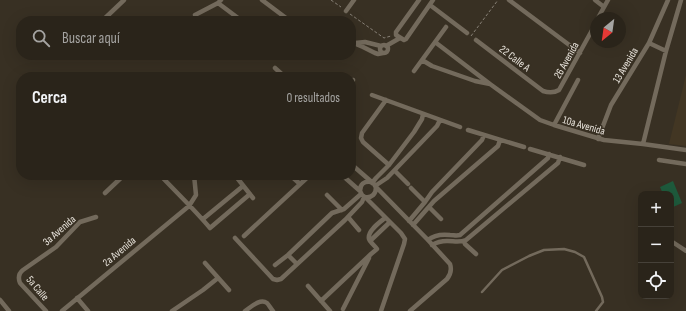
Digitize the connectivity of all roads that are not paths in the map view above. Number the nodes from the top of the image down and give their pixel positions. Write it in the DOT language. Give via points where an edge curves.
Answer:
graph roads {
  1 [pos="124,0"];
  2 [pos="262,0"];
  3 [pos="354,0"];
  4 [pos="419,0"];
  5 [pos="433,0"];
  6 [pos="509,0"];
  7 [pos="595,0"];
  8 [pos="608,0"];
  9 [pos="668,0"];
  10 [pos="681,0"];
  11 [pos="220,1"];
  12 [pos="430,4"];
  13 [pos="604,7"];
  14 [pos="346,11"];
  15 [pos="601,12"];
  16 [pos="195,15"];
  17 [pos="107,16"];
  18 [pos="236,16"];
  19 [pos="283,16"];
  20 [pos="446,27"];
  21 [pos="467,33"];
  22 [pos="590,34"];
  23 [pos="398,37"];
  24 [pos="476,40"];
  25 [pos="356,42"];
  26 [pos="435,42"];
  27 [pos="649,42"];
  28 [pos="356,44"];
  29 [pos="380,46"];
  30 [pos="386,46"];
  31 [pos="666,51"];
  32 [pos="383,53"];
  33 [pos="580,53"];
  34 [pos="422,60"];
  35 [pos="275,68"];
  36 [pos="279,72"];
  37 [pos="414,72"];
  38 [pos="578,80"];
  39 [pos="490,84"];
  40 [pos="543,91"];
  41 [pos="372,95"];
  42 [pos="386,100"];
  43 [pos="423,114"];
  44 [pos="440,120"];
  45 [pos="554,125"];
  46 [pos="460,127"];
  47 [pos="468,130"];
  48 [pos="484,135"];
  49 [pos="598,139"];
  50 [pos="500,140"];
  51 [pos="643,144"];
  52 [pos="524,147"];
  53 [pos="530,149"];
  54 [pos="686,150"];
  55 [pos="550,154"];
  56 [pos="560,158"];
  57 [pos="659,160"];
  58 [pos="686,164"];
  59 [pos="389,165"];
  60 [pos="584,165"];
  61 [pos="356,169"];
  62 [pos="395,171"];
  63 [pos="118,180"];
  64 [pos="165,180"];
  65 [pos="194,180"];
  66 [pos="239,180"];
  67 [pos="296,180"];
  68 [pos="304,180"];
  69 [pos="347,180"];
  70 [pos="300,184"];
  71 [pos="373,184"];
  72 [pos="243,186"];
  73 [pos="105,192"];
  74 [pos="326,195"];
  75 [pos="362,195"];
  76 [pos="425,202"];
  77 [pos="189,206"];
  78 [pos="430,207"];
  79 [pos="342,210"];
  80 [pos="96,217"];
  81 [pos="348,217"];
  82 [pos="385,218"];
  83 [pos="203,219"];
  84 [pos="441,219"];
  85 [pos="409,221"];
  86 [pos="390,222"];
  87 [pos="413,225"];
  88 [pos="360,230"];
  89 [pos="244,236"];
  90 [pos="235,238"];
  91 [pos="428,240"];
  92 [pos="370,241"];
  93 [pos="464,241"];
  94 [pos="674,243"];
  95 [pos="432,244"];
  96 [pos="686,250"];
  97 [pos="371,254"];
  98 [pos="476,254"];
  99 [pos="288,255"];
  100 [pos="205,263"];
  101 [pos="297,264"];
  102 [pos="275,265"];
  103 [pos="19,276"];
  104 [pos="218,278"];
  105 [pos="308,286"];
  106 [pos="229,290"];
  107 [pos="482,292"];
  108 [pos="77,298"];
  109 [pos="0,300"];
  110 [pos="321,301"];
  111 [pos="344,309"];
  112 [pos="9,311"];
  113 [pos="46,311"];
  114 [pos="62,311"];
  115 [pos="88,311"];
  116 [pos="172,311"];
  117 [pos="245,311"];
  118 [pos="272,311"];
  119 [pos="330,311"];
  120 [pos="381,311"];
  121 [pos="410,311"];
  122 [pos="596,311"];
  1 -- 17 [label="street"];
  2 -- 19 [label="street"];
  3 -- 14 [label="street"];
  4 -- 23 [label="street" via="396,32"];
  5 -- 12 [label="street"];
  6 -- 33 [label="street"];
  7 -- 13 [label="street"];
  8 -- 13 [label="street"];
  9 -- 27 [label="street, 13 Avenida"];
  10 -- 31 [label="street"];
  11 -- 16 [label="street"];
  11 -- 18 [label="street"];
  12 -- 21 [label="street"];
  12 -- 23 [label="street" via="406,38 404,40"];
  13 -- 15 [label="street"];
  20 -- 26 [label="street"];
  22 -- 33 [label="street, 26 Avenida"];
  23 -- 30 [label="street"];
  24 -- 40 [label="street, 22 Calle A"];
  25 -- 29 [label="street"];
  26 -- 34 [label="street"];
  26 -- 39 [label="street, 10a Avenida"];
  27 -- 31 [label="street"];
  27 -- 49 [label="street, 13 Avenida" via="611,105"];
  28 -- 32 [label="street" via="375,53"];
  29 -- 30 [label="street"];
  29 -- 32 [label="street"];
  30 -- 32 [label="street" via="388,50"];
  31 -- 51 [label="street"];
  33 -- 40 [label="street, 26 Avenida" via="559,90 550,93"];
  34 -- 37 [label="street"];
  34 -- 39 [label="street, 10a Avenida" via="475,82"];
  35 -- 36 [label="street"];
  38 -- 45 [label="street"];
  39 -- 45 [label="street, 10a Avenida" via="540,120"];
  41 -- 42 [label="street"];
  42 -- 43 [label="street"];
  42 -- 59 [label="street" via="361,138"];
  43 -- 44 [label="street"];
  43 -- 59 [label="street" via="414,132"];
  44 -- 46 [label="street"];
  44 -- 62 [label="street"];
  45 -- 49 [label="street, 10a Avenida"];
  47 -- 48 [label="street"];
  48 -- 50 [label="street"];
  48 -- 76 [label="street"];
  49 -- 51 [label="street, 10a Avenida"];
  50 -- 52 [label="street"];
  50 -- 78 [label="street" via="498,146"];
  51 -- 54 [label="street, 10a Avenida"];
  53 -- 55 [label="street"];
  55 -- 56 [label="street"];
  55 -- 91 [label="street" via="461,234 434,236"];
  56 -- 60 [label="street"];
  56 -- 93 [label="street" via="558,163"];
  57 -- 58 [label="street"];
  59 -- 71 [label="street"];
  61 -- 71 [label="street"];
  62 -- 71 [label="street"];
  62 -- 76 [label="street"];
  63 -- 73 [label="street"];
  64 -- 77 [label="street"];
  65 -- 77 [label="street" via="196,195"];
  66 -- 72 [label="street"];
  67 -- 70 [label="street"];
  68 -- 70 [label="street"];
  69 -- 75 [label="street"];
  70 -- 89 [label="street"];
  71 -- 75 [label="street" via="363,183"];
  71 -- 75 [label="street" via="376,191 373,196 369,198"];
  71 -- 85 [label="street"];
  72 -- 83 [label="street"];
  72 -- 83 [label="street" via="251,196 210,228"];
  74 -- 79 [label="street"];
  75 -- 79 [label="street"];
  75 -- 81 [label="street" via="362,202"];
  75 -- 82 [label="street"];
  76 -- 85 [label="street"];
  77 -- 83 [label="street"];
  77 -- 108 [label="street, 2a Avenida"];
  78 -- 84 [label="street"];
  78 -- 87 [label="street"];
  79 -- 99 [label="street" via="332,213"];
  80 -- 103 [label="street, 3a Avenida" via="80,222 56,247 22,270"];
  81 -- 88 [label="street"];
  81 -- 101 [label="street"];
  82 -- 86 [label="street"];
  82 -- 92 [label="street" via="370,232"];
  85 -- 87 [label="street"];
  86 -- 92 [label="street"];
  86 -- 120 [label="street" via="403,234 405,241"];
  87 -- 91 [label="street"];
  90 -- 101 [label="street" via="275,280 281,279"];
  91 -- 95 [label="street"];
  92 -- 97 [label="street" via="377,249"];
  93 -- 95 [label="street"];
  93 -- 98 [label="street"];
  94 -- 96 [label="street"];
  95 -- 121 [label="street" via="449,262 451,273"];
  97 -- 110 [label="street"];
  97 -- 111 [label="street"];
  99 -- 101 [label="street"];
  99 -- 102 [label="street"];
  100 -- 104 [label="street"];
  103 -- 113 [label="street, 5a Calle" via="20,283"];
  104 -- 106 [label="street"];
  104 -- 116 [label="street"];
  105 -- 110 [label="street"];
  107 -- 122 [label="lane" via="502,270 544,250 564,249 584,257 602,297 603,302"];
  108 -- 114 [label="street, 2a Avenida"];
  108 -- 115 [label="street"];
  109 -- 112 [label="street"];
  110 -- 119 [label="street"];
  117 -- 118 [label="street" via="262,302 267,303"];
}
